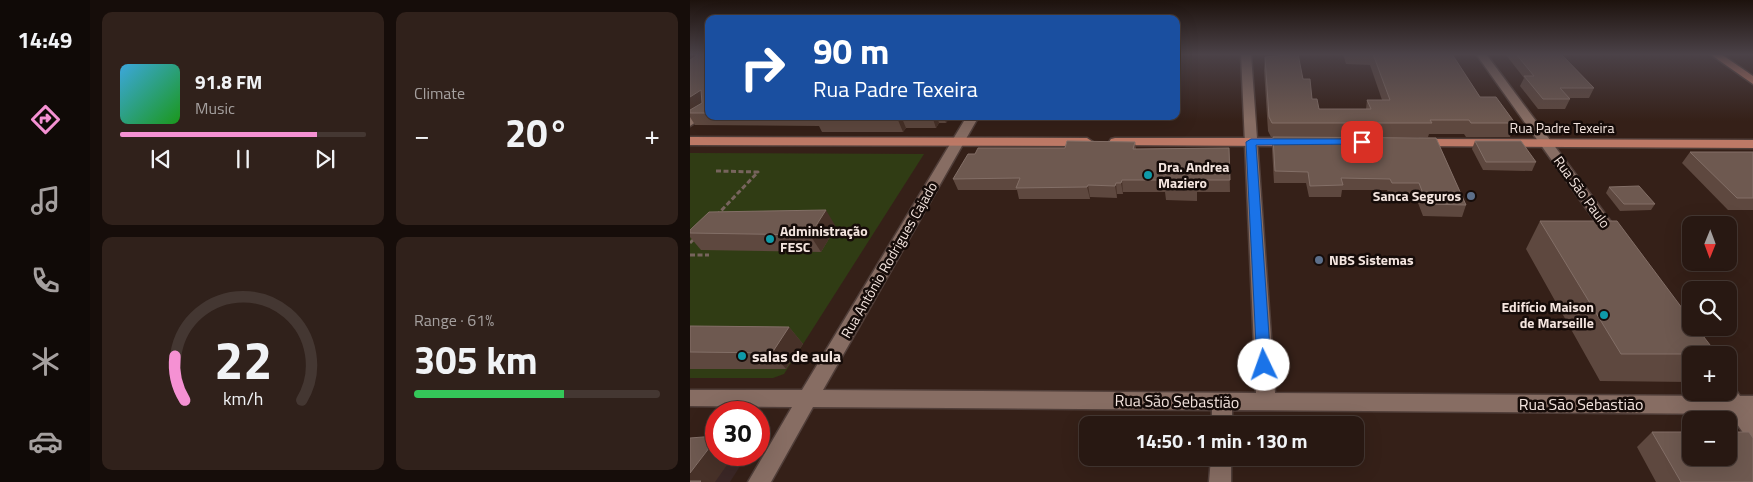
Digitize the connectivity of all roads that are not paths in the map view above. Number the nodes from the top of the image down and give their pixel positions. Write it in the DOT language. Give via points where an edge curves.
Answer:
graph roads {
  1 [pos="1247,76"];
  2 [pos="1498,76"];
  3 [pos="705,110"];
  4 [pos="971,120"];
  5 [pos="690,122"];
  6 [pos="690,141"];
  7 [pos="958,141"];
  8 [pos="1251,142"];
  9 [pos="1308,142"];
  10 [pos="1405,142"];
  11 [pos="1547,143"];
  12 [pos="1753,144"];
  13 [pos="1620,246"];
  14 [pos="690,398"];
  15 [pos="808,399"];
  16 [pos="1222,401"];
  17 [pos="1738,401"];
  18 [pos="1266,403"];
  19 [pos="1222,416"];
  20 [pos="1753,430"];
  21 [pos="1221,466"];
  22 [pos="759,482"];
  23 [pos="1220,482"];
  1 -- 8 [label="street"];
  2 -- 11 [label="street, Rua São Paulo"];
  3 -- 5 [label="street"];
  4 -- 7 [label="street, Rua Antônio Rodrigues Cajado"];
  6 -- 7 [label="main road"];
  7 -- 8 [label="main road"];
  7 -- 15 [label="street, Rua Antônio Rodrigues Cajado"];
  8 -- 9 [label="main road"];
  8 -- 18 [label="street"];
  10 -- 11 [label="main road, Rua Padre Texeira"];
  11 -- 12 [label="main road, Rua Padre Texeira"];
  11 -- 13 [label="street, Rua São Paulo"];
  14 -- 15 [label="street, Rua São Sebastião"];
  15 -- 16 [label="street, Rua São Sebastião"];
  15 -- 22 [label="street, Rua Antônio Rodrigues Cajado"];
  16 -- 18 [label="street, Rua São Sebastião"];
  16 -- 19 [label="street"];
  17 -- 18 [label="street, Rua São Sebastião"];
  17 -- 20 [label="street"];
  21 -- 23 [label="street"];
}
